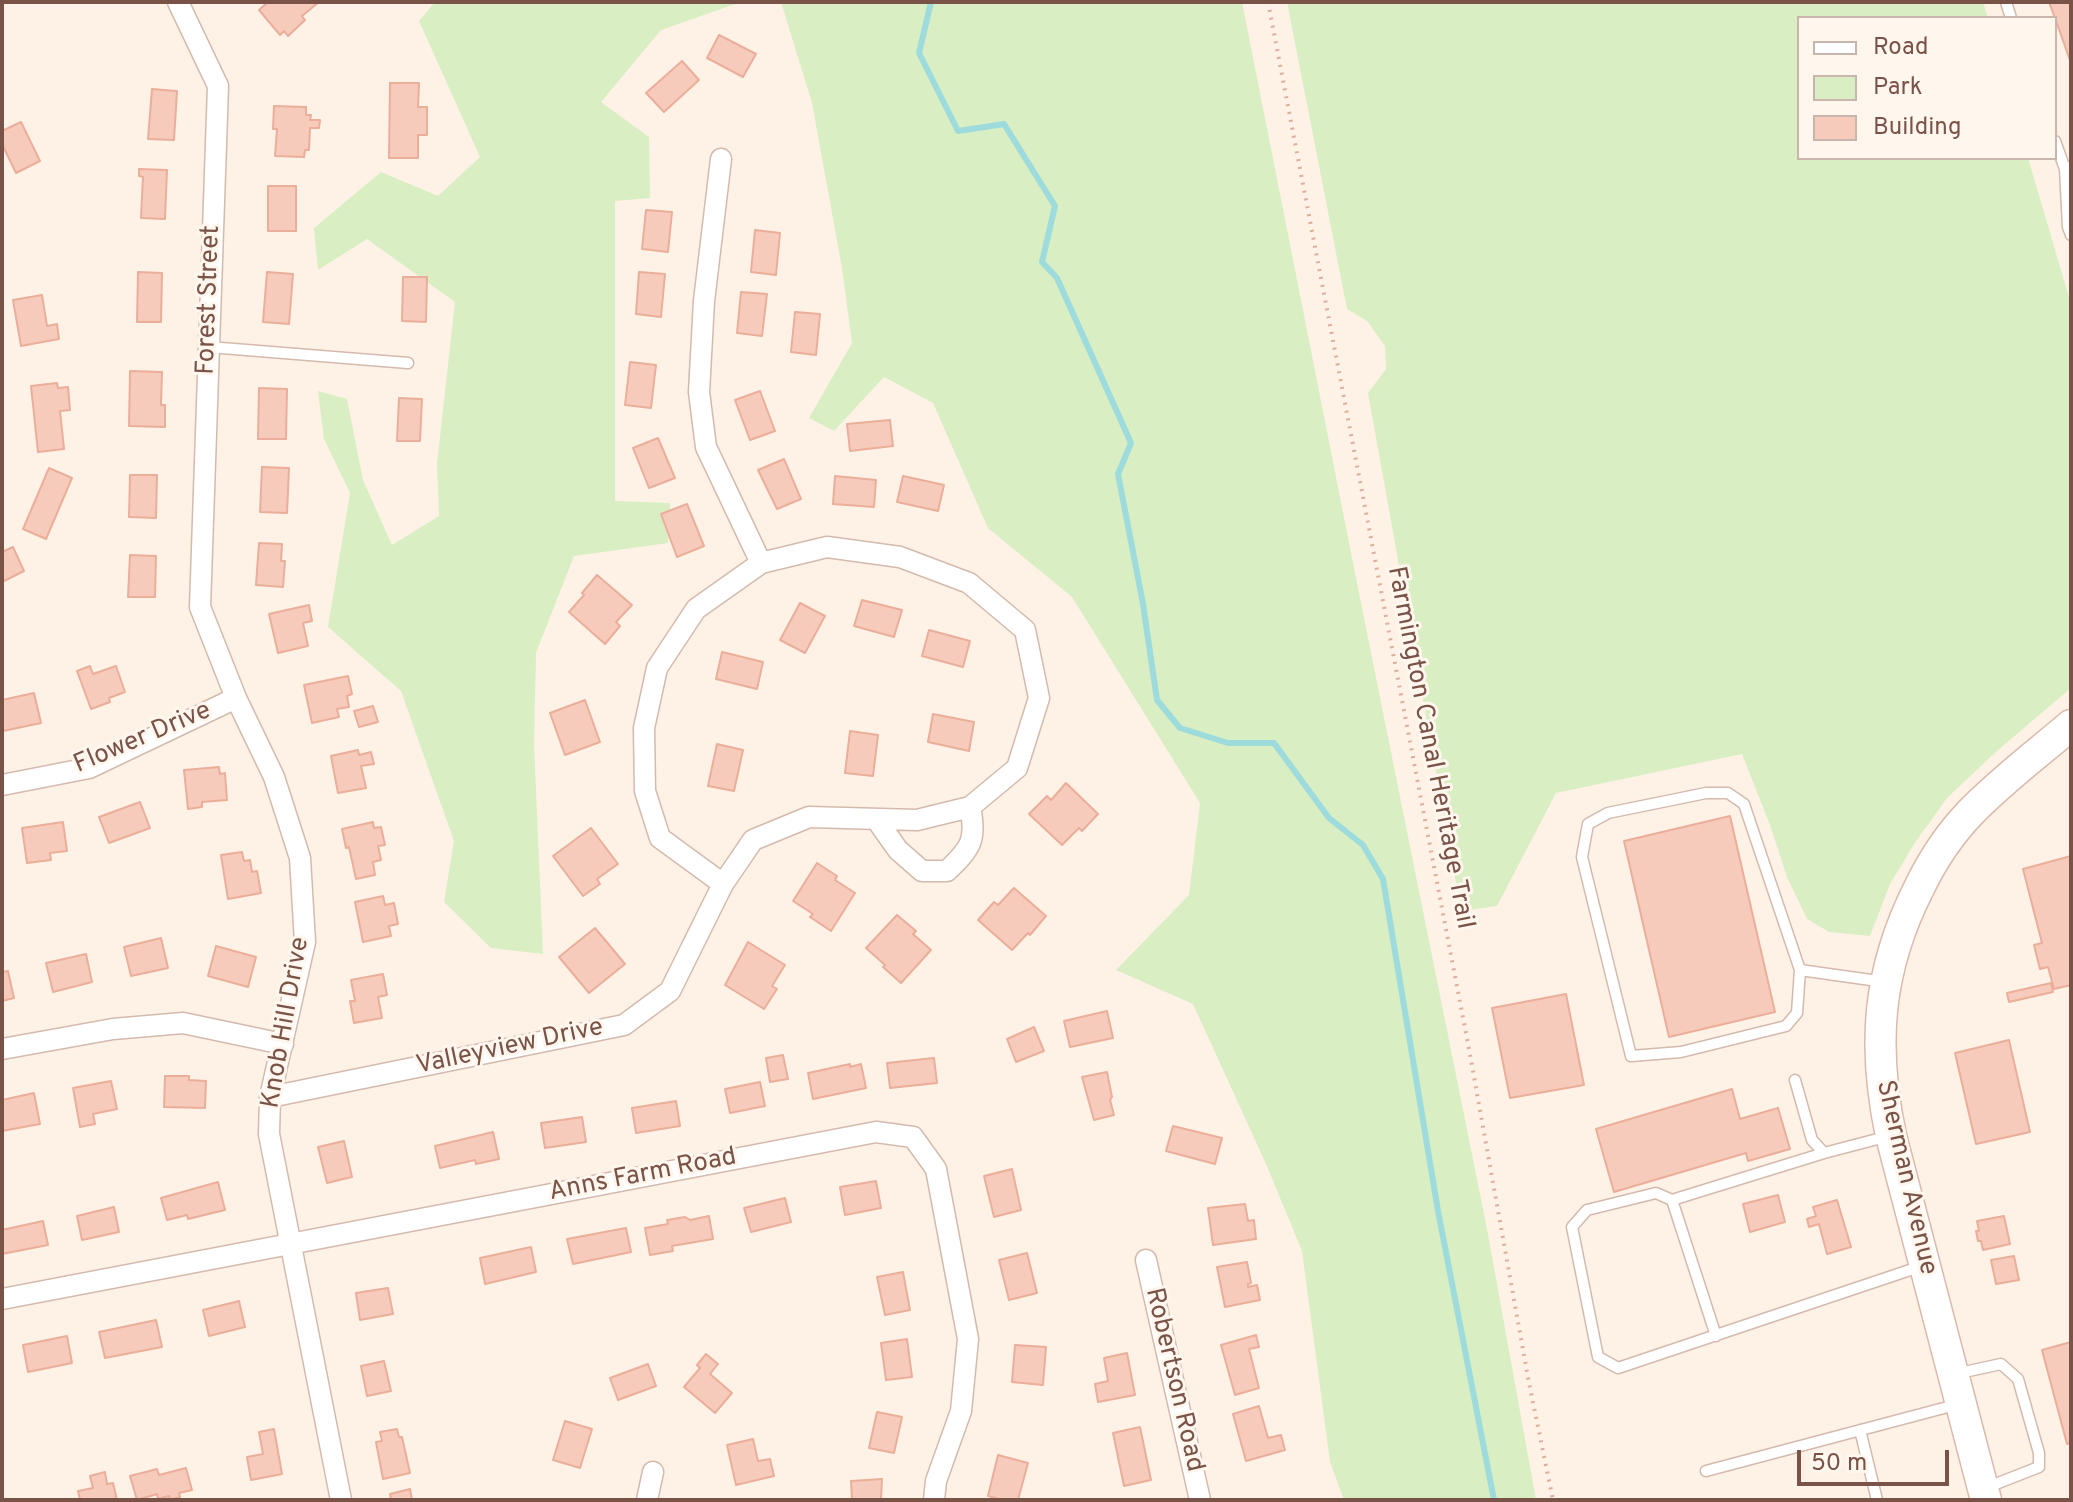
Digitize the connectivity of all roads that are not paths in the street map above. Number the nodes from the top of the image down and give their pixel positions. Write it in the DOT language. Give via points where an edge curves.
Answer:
graph roads {
  1 [pos="178,2"];
  2 [pos="2057,145"];
  3 [pos="721,159"];
  4 [pos="2068,168"];
  5 [pos="2071,235"];
  6 [pos="209,347"];
  7 [pos="408,363"];
  8 [pos="761,563"];
  9 [pos="200,607"];
  10 [pos="236,698"];
  11 [pos="2071,725"];
  12 [pos="2,785"];
  13 [pos="970,807"];
  14 [pos="876,819"];
  15 [pos="723,884"];
  16 [pos="1800,970"];
  17 [pos="1885,982"];
  18 [pos="283,1044"];
  19 [pos="2,1049"];
  20 [pos="1795,1080"];
  21 [pos="270,1097"];
  22 [pos="1891,1136"];
  23 [pos="1824,1153"];
  24 [pos="1672,1200"];
  25 [pos="290,1243"];
  26 [pos="1146,1260"];
  27 [pos="1925,1266"];
  28 [pos="2,1299"];
  29 [pos="1716,1336"];
  30 [pos="1957,1389"];
  31 [pos="1860,1430"];
  32 [pos="1706,1471"];
  33 [pos="653,1472"];
  34 [pos="1985,1494"];
  35 [pos="341,1500"];
  36 [pos="647,1500"];
  37 [pos="934,1500"];
  38 [pos="1200,1500"];
  39 [pos="1877,1500"];
  1 -- 6 [label="street, Forest Street" via="218,86"];
  2 -- 4 [label="lane"];
  3 -- 8 [label="street" via="699,392 706,447"];
  4 -- 5 [label="lane"];
  6 -- 7 [label="lane"];
  6 -- 9 [label="street, Forest Street"];
  8 -- 13 [label="street, Valleyview Drive" via="827,547 900,557 969,583 1025,630 1039,698 1035,712 1017,768"];
  8 -- 15 [label="street, Valleyview Drive" via="696,609 657,668 644,728 645,791 660,838"];
  9 -- 10 [label="street, Knob Hill Drive"];
  10 -- 12 [label="street, Flower Drive" via="89,768"];
  10 -- 18 [label="street, Knob Hill Drive" via="274,777 300,858 305,942"];
  11 -- 17 [label="main road, Sherman Avenue" via="1969,814 1942,848 1904,917"];
  13 -- 14 [label="street, Valleyview Drive" via="917,820"];
  13 -- 14 [label="street" via="975,831 965,854 947,871 922,871 898,850"];
  14 -- 15 [label="street, Valleyview Drive" via="809,817 753,840"];
  15 -- 21 [label="street, Valleyview Drive" via="670,991 624,1025"];
  16 -- 16 [label="lane" via="1744,804 1728,793 1706,793 1608,813 1588,824 1582,857 1631,1056 1681,1052 1786,1026 1797,1013"];
  16 -- 17 [label="lane"];
  17 -- 22 [label="main road, Sherman Avenue" via="1881,1077"];
  18 -- 19 [label="street" via="183,1023 113,1029"];
  18 -- 21 [label="street, Knob Hill Drive"];
  20 -- 23 [label="lane" via="1812,1140"];
  21 -- 25 [label="street, Knob Hill Drive" via="269,1134"];
  22 -- 23 [label="lane"];
  22 -- 27 [label="main road, Sherman Avenue"];
  23 -- 24 [label="lane"];
  24 -- 29 [label="lane"];
  24 -- 29 [label="lane" via="1656,1193 1587,1210 1572,1227 1598,1357 1618,1368"];
  25 -- 28 [label="street, Anns Farm Road"];
  25 -- 35 [label="street, Knob Hill Drive"];
  25 -- 37 [label="street, Anns Farm Road" via="876,1132 913,1137 936,1169 968,1339 961,1411"];
  26 -- 38 [label="street, Robertson Road"];
  27 -- 29 [label="lane"];
  27 -- 30 [label="main road, Sherman Avenue"];
  30 -- 31 [label="lane"];
  30 -- 34 [label="main road, Sherman Avenue"];
  30 -- 34 [label="lane" via="2001,1364 2018,1379 2039,1453 2039,1467"];
  31 -- 32 [label="lane"];
  31 -- 39 [label="lane"];
  33 -- 36 [label="street"];
}
